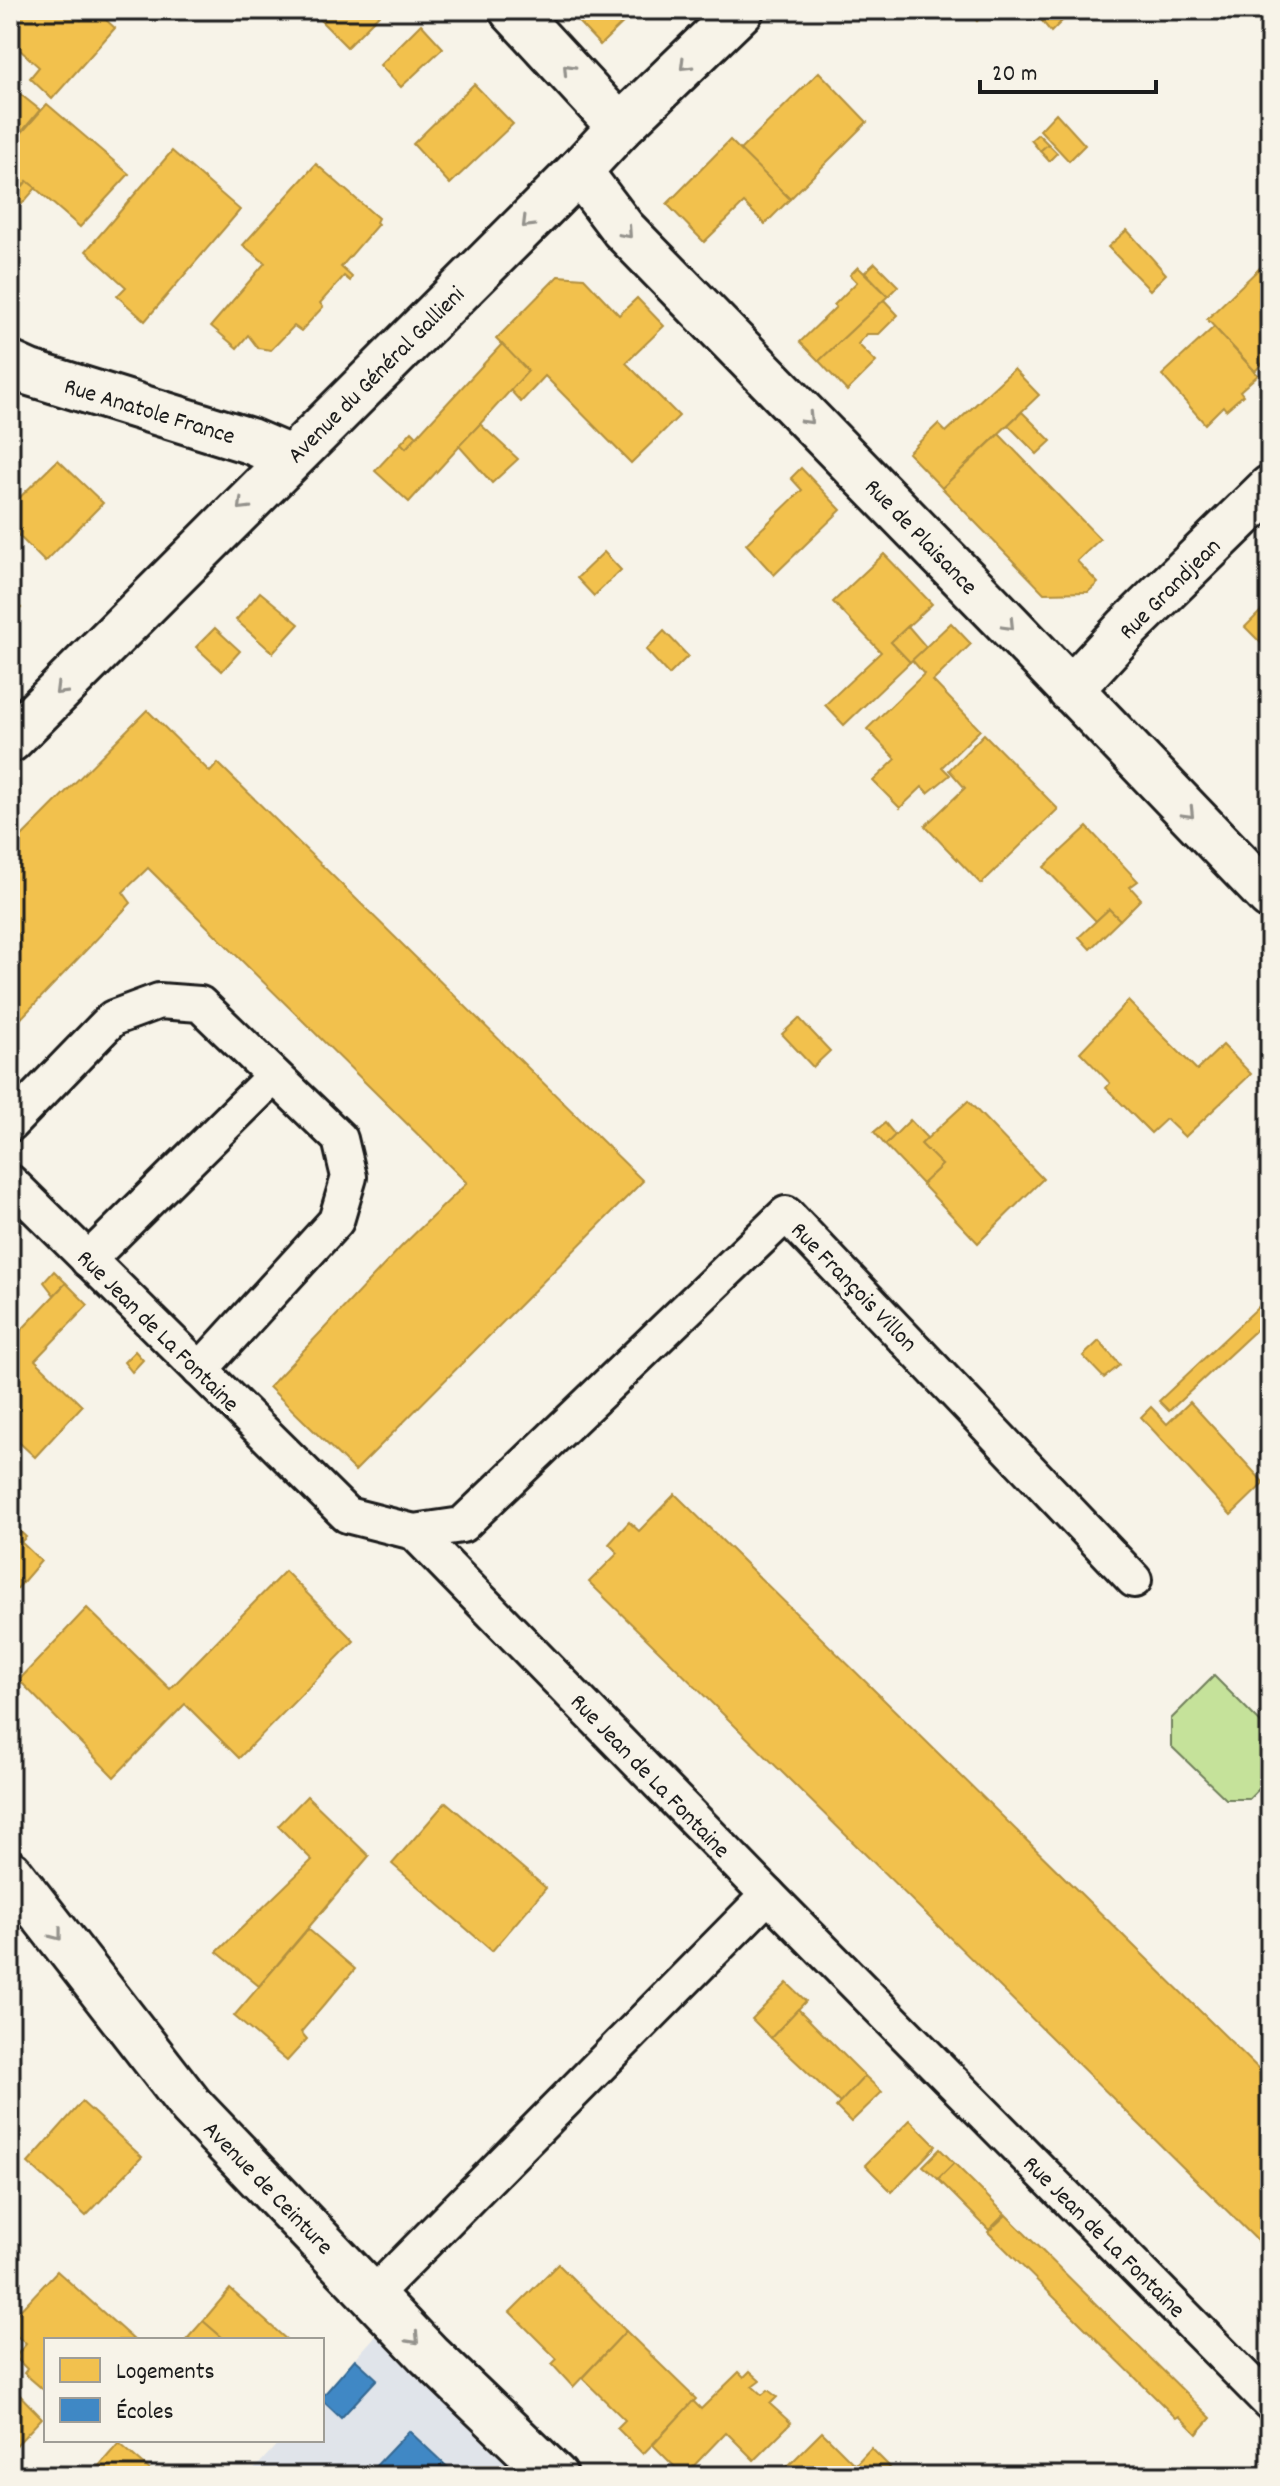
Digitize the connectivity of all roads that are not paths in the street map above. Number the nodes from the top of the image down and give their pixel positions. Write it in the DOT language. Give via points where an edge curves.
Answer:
graph roads {
  1 [pos="512,10"];
  2 [pos="741,10"];
  3 [pos="620,127"];
  4 [pos="579,171"];
  5 [pos="10,364"];
  6 [pos="290,458"];
  7 [pos="1270,488"];
  8 [pos="1070,690"];
  9 [pos="10,740"];
  10 [pos="1270,897"];
  11 [pos="274,1076"];
  12 [pos="10,1124"];
  13 [pos="10,1182"];
  14 [pos="88,1260"];
  15 [pos="200,1370"];
  16 [pos="414,1532"];
  17 [pos="1134,1580"];
  18 [pos="10,1873"];
  19 [pos="768,1895"];
  20 [pos="373,2295"];
  21 [pos="1270,2403"];
  22 [pos="555,2476"];
  3 -- 1 [label="street, one-way"];
  2 -- 3 [label="street, Avenue du Général Gallieni, one-way"];
  3 -- 4 [label="street, Avenue du Général Gallieni"];
  4 -- 6 [label="street, Avenue du Général Gallieni, one-way"];
  4 -- 8 [label="street, Rue de Plaisance, one-way" via="623,229"];
  5 -- 6 [label="street, Rue Anatole France"];
  6 -- 9 [label="street, Avenue du Général Gallieni, one-way"];
  7 -- 8 [label="street, Rue Grandjean"];
  8 -- 10 [label="street, Rue de Plaisance, one-way"];
  11 -- 12 [label="lane" via="200,1004 159,1001 113,1018"];
  11 -- 14 [label="lane"];
  11 -- 15 [label="lane" via="340,1139 349,1177 336,1221"];
  13 -- 14 [label="lane, Rue Jean de La Fontaine"];
  14 -- 15 [label="lane, Rue Jean de La Fontaine"];
  15 -- 16 [label="lane, Rue Jean de La Fontaine" via="347,1515"];
  16 -- 17 [label="lane, Rue François Villon" via="462,1525 786,1214"];
  16 -- 19 [label="lane, Rue Jean de La Fontaine"];
  18 -- 20 [label="street, Avenue de Ceinture, one-way" via="191,2106"];
  19 -- 20 [label="lane"];
  19 -- 21 [label="lane, Rue Jean de La Fontaine"];
  20 -- 22 [label="street, Avenue de Ceinture, one-way"];
}
